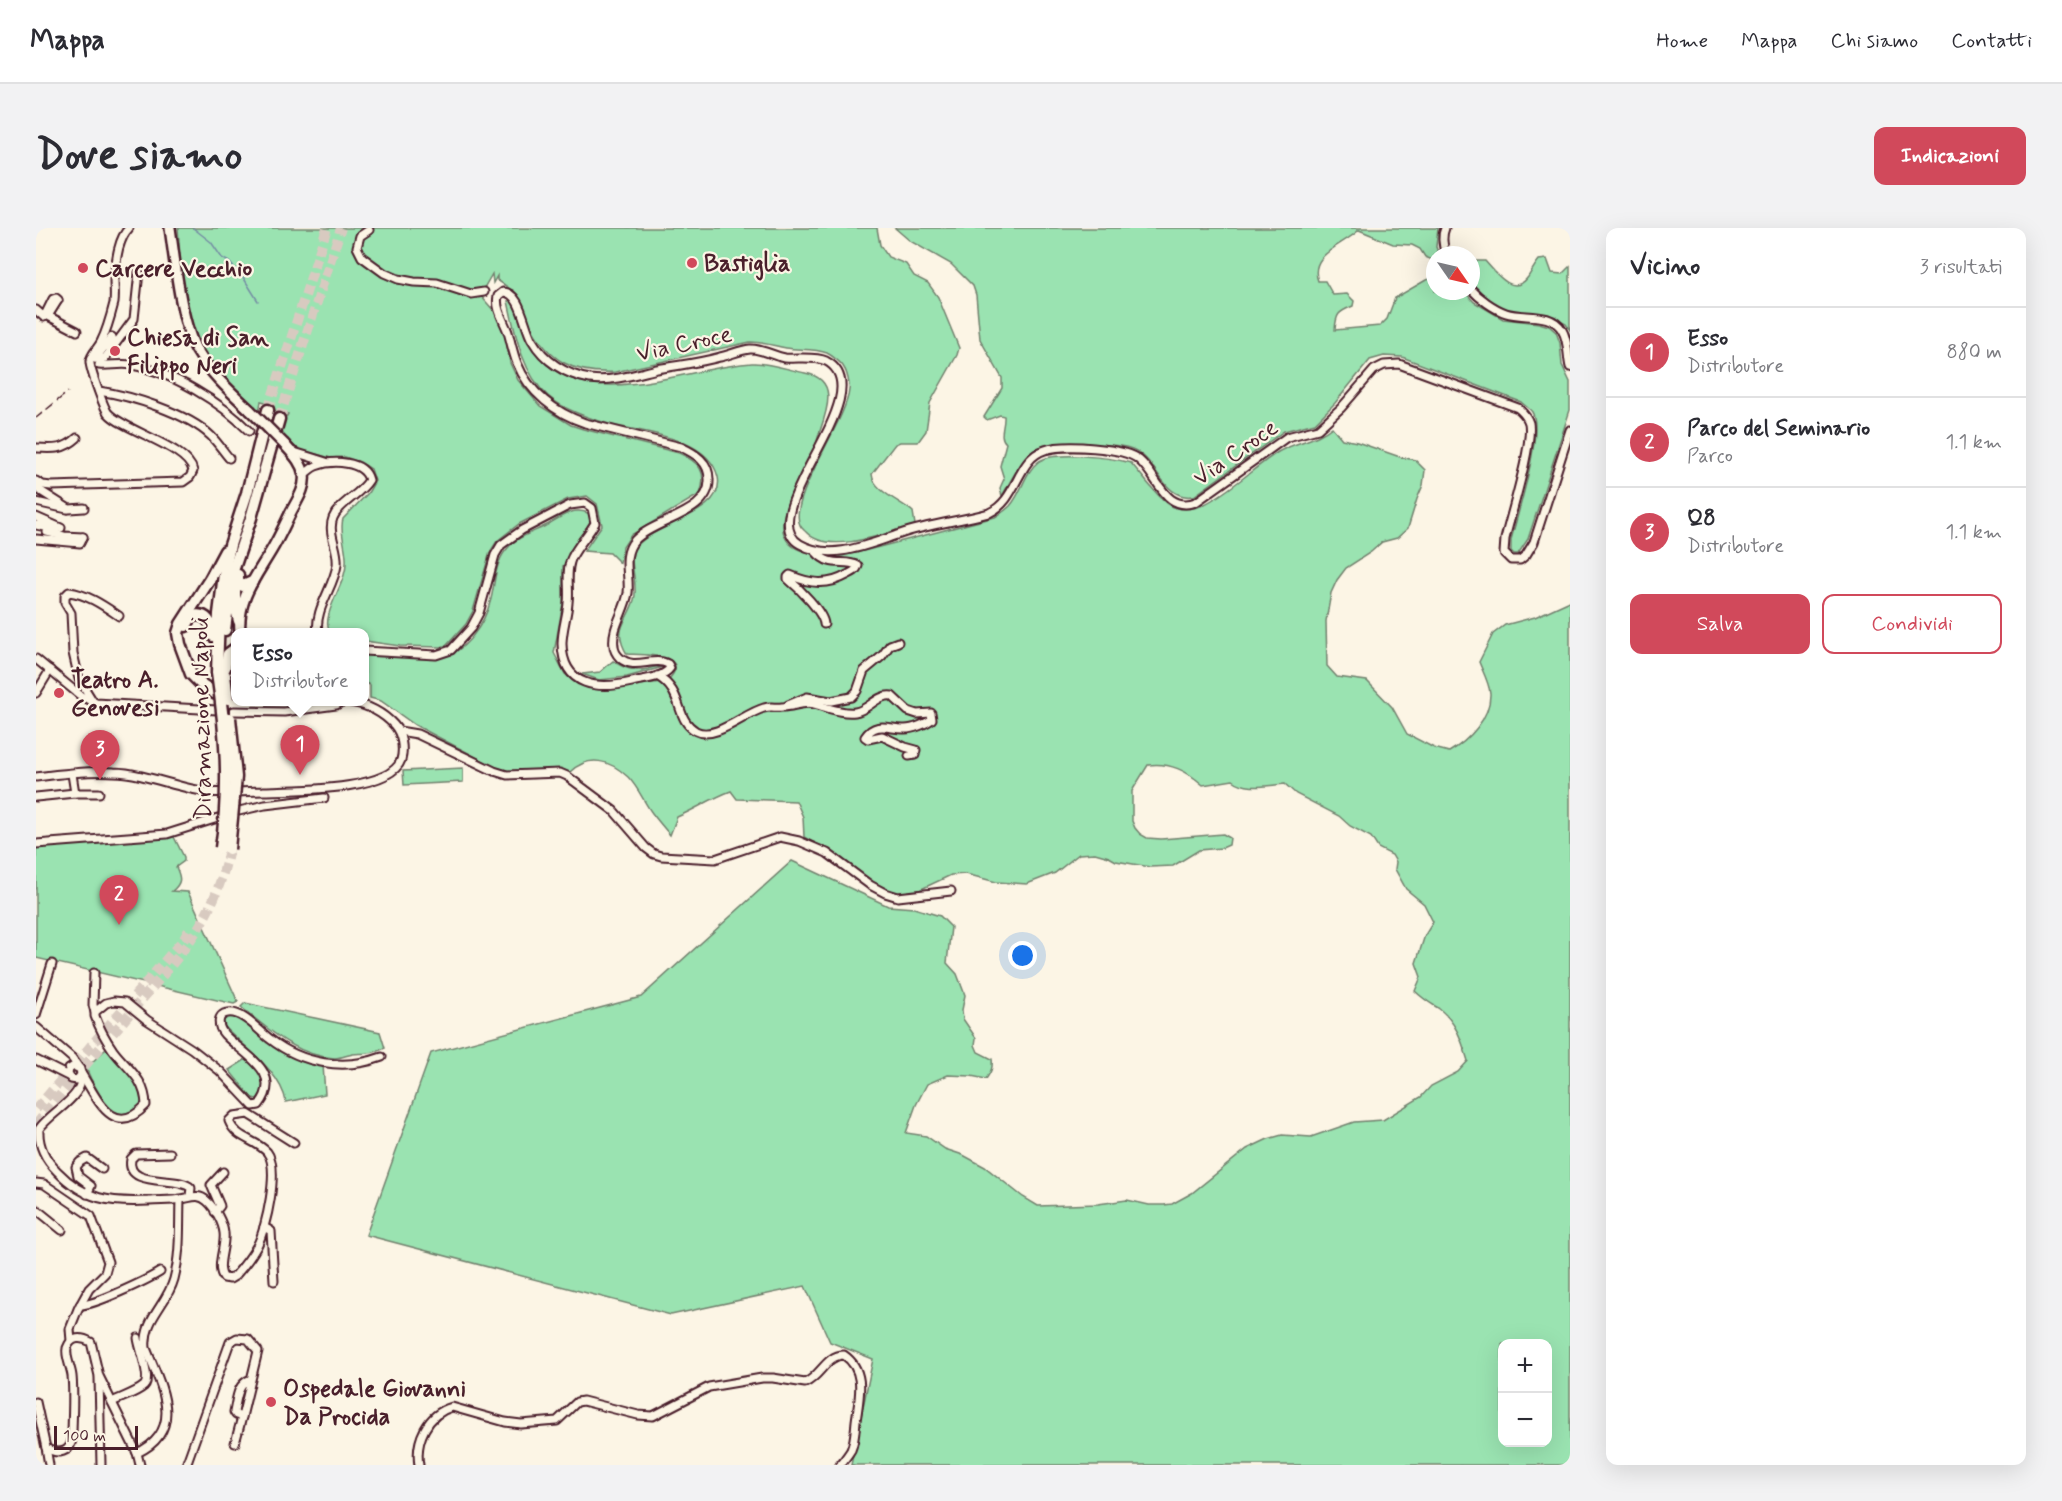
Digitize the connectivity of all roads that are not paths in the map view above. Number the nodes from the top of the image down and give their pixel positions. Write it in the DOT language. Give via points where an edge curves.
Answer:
graph roads {
  1 [pos="129,228"];
  2 [pos="170,228"];
  3 [pos="1445,228"];
  4 [pos="369,230"];
  5 [pos="1443,246"];
  6 [pos="139,272"];
  7 [pos="484,292"];
  8 [pos="136,296"];
  9 [pos="1480,298"];
  10 [pos="36,310"];
  11 [pos="138,315"];
  12 [pos="77,331"];
  13 [pos="102,358"];
  14 [pos="90,362"];
  15 [pos="1570,367"];
  16 [pos="99,391"];
  17 [pos="268,410"];
  18 [pos="279,419"];
  19 [pos="1570,430"];
  20 [pos="249,431"];
  21 [pos="77,438"];
  22 [pos="282,445"];
  23 [pos="36,448"];
  24 [pos="229,458"];
  25 [pos="332,463"];
  26 [pos="304,475"];
  27 [pos="36,481"];
  28 [pos="36,488"];
  29 [pos="36,502"];
  30 [pos="84,508"];
  31 [pos="69,509"];
  32 [pos="36,517"];
  33 [pos="251,518"];
  34 [pos="36,527"];
  35 [pos="233,535"];
  36 [pos="36,540"];
  37 [pos="816,552"];
  38 [pos="238,575"];
  39 [pos="252,582"];
  40 [pos="119,616"];
  41 [pos="239,621"];
  42 [pos="824,624"];
  43 [pos="240,628"];
  44 [pos="318,628"];
  45 [pos="898,642"];
  46 [pos="231,650"];
  47 [pos="369,651"];
  48 [pos="185,656"];
  49 [pos="36,659"];
  50 [pos="226,666"];
  51 [pos="50,670"];
  52 [pos="657,676"];
  53 [pos="214,692"];
  54 [pos="36,693"];
  55 [pos="96,703"];
  56 [pos="329,706"];
  57 [pos="369,706"];
  58 [pos="786,707"];
  59 [pos="218,710"];
  60 [pos="234,711"];
  61 [pos="399,731"];
  62 [pos="909,756"];
  63 [pos="72,774"];
  64 [pos="36,777"];
  65 [pos="75,793"];
  66 [pos="99,794"];
  67 [pos="36,797"];
  68 [pos="324,798"];
  69 [pos="239,811"];
  70 [pos="221,817"];
  71 [pos="36,844"];
  72 [pos="225,848"];
  73 [pos="951,891"];
  74 [pos="52,964"];
  75 [pos="94,974"];
  76 [pos="95,1012"];
  77 [pos="36,1015"];
  78 [pos="36,1027"];
  79 [pos="382,1057"];
  80 [pos="36,1060"];
  81 [pos="54,1070"];
  82 [pos="77,1070"];
  83 [pos="73,1080"];
  84 [pos="92,1090"];
  85 [pos="68,1101"];
  86 [pos="294,1143"];
  87 [pos="170,1153"];
  88 [pos="102,1169"];
  89 [pos="223,1172"];
  90 [pos="36,1183"];
  91 [pos="87,1194"];
  92 [pos="190,1196"];
  93 [pos="180,1200"];
  94 [pos="36,1209"];
  95 [pos="215,1212"];
  96 [pos="264,1227"];
  97 [pos="62,1230"];
  98 [pos="160,1272"];
  99 [pos="274,1281"];
  100 [pos="80,1305"];
  101 [pos="138,1338"];
  102 [pos="71,1341"];
  103 [pos="99,1376"];
  104 [pos="36,1402"];
  105 [pos="112,1402"];
  106 [pos="235,1443"];
  107 [pos="45,1444"];
  108 [pos="137,1453"];
  109 [pos="50,1465"];
  110 [pos="101,1465"];
  111 [pos="140,1465"];
  112 [pos="186,1465"];
  113 [pos="419,1465"];
  114 [pos="840,1465"];
  1 -- 14 [label="street" via="121,240 115,298 106,330"];
  2 -- 22 [label="main road, bridge" via="191,339 209,368"];
  3 -- 5 [label="street"];
  4 -- 7 [label="street" via="360,236 357,247 362,257 384,273 408,281 443,284 471,294"];
  6 -- 8 [label="street"];
  8 -- 11 [label="street"];
  8 -- 13 [label="street" via="133,321"];
  9 -- 15 [label="street" via="1505,313 1552,321 1562,329"];
  10 -- 12 [label="street" via="44,316 53,298 57,298 48,316"];
  13 -- 14 [label="street" via="112,337"];
  13 -- 20 [label="street" via="99,365 130,364 168,377 226,410"];
  14 -- 16 [label="street"];
  16 -- 24 [label="street" via="188,421 210,435"];
  16 -- 27 [label="street" via="108,412 117,420 185,459 192,467 190,477 183,482 51,486"];
  17 -- 35 [label="highway, Diramazione Napoli"];
  18 -- 22 [label="highway"];
  19 -- 37 [label="street, Via Croce" via="1534,542 1521,560 1511,560 1504,553 1528,443 1526,415 1518,408 1399,364 1374,370 1318,429 1287,437 1190,505 1170,499 1138,458 1099,449 1044,450 1028,461 1007,499 989,513 838,552"];
  21 -- 23 [label="street" via="61,449"];
  22 -- 25 [label="street"];
  22 -- 26 [label="main road" via="297,458"];
  22 -- 33 [label="highway"];
  25 -- 26 [label="street" via="313,467"];
  25 -- 44 [label="street" via="360,468 369,480 332,520 338,562"];
  26 -- 39 [label="main road" via="303,489"];
  28 -- 31 [label="street"];
  29 -- 31 [label="street"];
  30 -- 31 [label="street"];
  32 -- 34 [label="street" via="62,528"];
  33 -- 38 [label="highway" via="252,530"];
  33 -- 50 [label="highway, Diramazione Napoli" via="232,574 223,652"];
  34 -- 36 [label="street" via="83,537 80,543"];
  35 -- 48 [label="highway" via="179,628"];
  35 -- 50 [label="highway, Diramazione Napoli" via="222,591"];
  37 -- 42 [label="street" via="831,562 858,566 856,571 829,583 789,576 811,601"];
  37 -- 52 [label="street, Via Croce" via="791,538 787,522 796,491 837,407 841,383 828,362 750,349 685,365 592,380 559,368 543,355 531,339 516,299 507,292 500,294 497,304 516,361 544,401 585,423 687,450 705,463 709,472 710,486 705,498 652,528 629,550 627,600 614,633 614,647 618,657 631,663 668,664 667,673"];
  38 -- 39 [label="highway" via="243,586"];
  38 -- 41 [label="highway" via="235,594"];
  39 -- 41 [label="main road" via="242,601"];
  40 -- 55 [label="street" via="76,593 65,596 71,613 79,680"];
  41 -- 43 [label="main road"];
  45 -- 58 [label="street" via="864,671 858,691 851,697 831,701 807,697"];
  46 -- 50 [label="highway"];
  47 -- 52 [label="street" via="436,655 451,650 479,613 501,545 570,505 585,503 592,508 595,523 569,565 562,641 567,669 578,679 598,686"];
  48 -- 50 [label="highway" via="187,622 192,616 204,616 212,625"];
  48 -- 53 [label="highway" via="191,674"];
  49 -- 51 [label="street"];
  50 -- 72 [label="highway, Diramazione Napoli, bridge" via="236,777"];
  51 -- 54 [label="street"];
  51 -- 55 [label="street" via="81,696"];
  52 -- 58 [label="street" via="673,688 684,719 701,732 726,727 764,708"];
  55 -- 59 [label="street"];
  56 -- 60 [label="street" via="284,712"];
  57 -- 61 [label="street"];
  58 -- 62 [label="street" via="807,703 854,712 884,696 892,696 908,711 931,713 932,719 906,729 882,726 865,737 882,736 916,750 915,755"];
  61 -- 63 [label="street" via="401,760 394,770 342,787 216,793 114,771"];
  61 -- 73 [label="street" via="417,734 507,775 567,776 614,811 654,854 715,859 768,839 789,838 827,853 885,893 898,897"];
  63 -- 64 [label="street"];
  63 -- 65 [label="street"];
  65 -- 66 [label="street"];
  65 -- 67 [label="street"];
  68 -- 69 [label="street"];
  70 -- 71 [label="street" via="167,834"];
  74 -- 77 [label="street"];
  75 -- 76 [label="street"];
  76 -- 79 [label="street" via="114,1001 125,1002 220,1071 252,1106 259,1105 265,1097 267,1081 251,1056 219,1028 222,1015 229,1013 245,1019 279,1045 312,1061 363,1063"];
  76 -- 84 [label="street" via="113,1050 145,1092 146,1105 137,1115 116,1118 107,1113"];
  78 -- 82 [label="street" via="72,1058"];
  80 -- 81 [label="street"];
  81 -- 82 [label="street"];
  81 -- 83 [label="street"];
  82 -- 83 [label="street"];
  82 -- 83 [label="street" via="68,1071"];
  82 -- 84 [label="street"];
  83 -- 84 [label="street"];
  83 -- 85 [label="street"];
  83 -- 85 [label="street" via="76,1094"];
  85 -- 91 [label="street" via="39,1129 40,1141 50,1164"];
  86 -- 96 [label="street" via="248,1114 229,1121 231,1128 266,1151 271,1159 272,1185"];
  87 -- 92 [label="street" via="135,1154 130,1164 145,1178 186,1183 191,1188"];
  88 -- 91 [label="street" via="87,1158 76,1167 78,1176 91,1186"];
  89 -- 95 [label="street" via="211,1185 220,1206"];
  90 -- 100 [label="street" via="44,1184 93,1218 108,1265"];
  91 -- 93 [label="street" via="119,1201"];
  92 -- 93 [label="street"];
  92 -- 95 [label="street" via="207,1200"];
  93 -- 108 [label="street" via="181,1235 174,1278 147,1326 145,1340 167,1404 166,1419 156,1439"];
  94 -- 97 [label="street"];
  95 -- 96 [label="street" via="224,1233 220,1270 224,1278 235,1276 244,1265"];
  96 -- 99 [label="street" via="271,1231"];
  98 -- 100 [label="street"];
  100 -- 102 [label="street" via="70,1329"];
  101 -- 105 [label="street" via="146,1382"];
  102 -- 103 [label="street" via="82,1338 91,1342"];
  102 -- 107 [label="street" via="67,1349 72,1376 72,1445 60,1452 49,1450"];
  103 -- 105 [label="street"];
  103 -- 110 [label="street"];
  104 -- 107 [label="street"];
  105 -- 108 [label="street"];
  106 -- 112 [label="street" via="242,1417 234,1412 236,1400 242,1382 251,1379 258,1351 248,1339 237,1338 230,1342"];
  107 -- 109 [label="street"];
  108 -- 111 [label="street"];
  113 -- 114 [label="street" via="420,1438 434,1417 452,1407 514,1424 557,1421 577,1402 584,1401 653,1416 709,1387 772,1377 809,1382 825,1364 844,1355 855,1364 860,1395 853,1444"];
}
